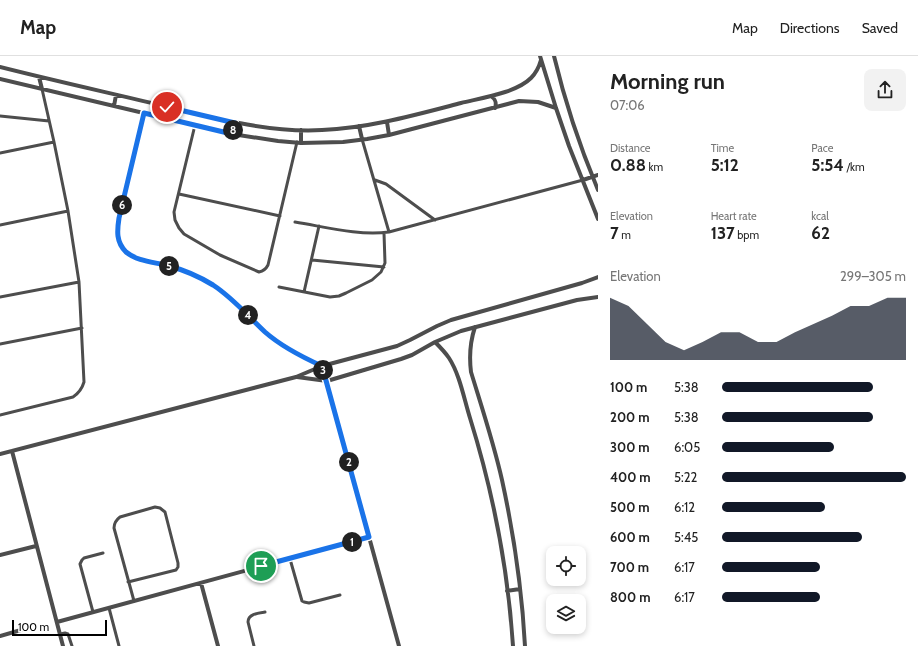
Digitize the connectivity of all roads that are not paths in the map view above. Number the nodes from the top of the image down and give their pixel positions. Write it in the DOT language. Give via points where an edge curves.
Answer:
graph roads {
  1 [pos="554,56"];
  2 [pos="541,58"];
  3 [pos="0,67"];
  4 [pos="40,77"];
  5 [pos="0,79"];
  6 [pos="42,90"];
  7 [pos="116,95"];
  8 [pos="491,96"];
  9 [pos="114,106"];
  10 [pos="495,108"];
  11 [pos="556,108"];
  12 [pos="144,113"];
  13 [pos="0,116"];
  14 [pos="49,121"];
  15 [pos="387,122"];
  16 [pos="235,123"];
  17 [pos="195,125"];
  18 [pos="359,126"];
  19 [pos="301,130"];
  20 [pos="232,134"];
  21 [pos="389,135"];
  22 [pos="362,139"];
  23 [pos="54,142"];
  24 [pos="299,142"];
  25 [pos="0,154"];
  26 [pos="598,175"];
  27 [pos="592,176"];
  28 [pos="375,180"];
  29 [pos="583,180"];
  30 [pos="598,190"];
  31 [pos="179,194"];
  32 [pos="68,211"];
  33 [pos="280,216"];
  34 [pos="598,219"];
  35 [pos="435,220"];
  36 [pos="295,222"];
  37 [pos="0,226"];
  38 [pos="319,226"];
  39 [pos="389,232"];
  40 [pos="384,233"];
  41 [pos="312,260"];
  42 [pos="384,267"];
  43 [pos="598,276"];
  44 [pos="79,282"];
  45 [pos="279,287"];
  46 [pos="304,292"];
  47 [pos="0,297"];
  48 [pos="598,297"];
  49 [pos="475,327"];
  50 [pos="82,328"];
  51 [pos="435,342"];
  52 [pos="0,344"];
  53 [pos="322,366"];
  54 [pos="296,377"];
  55 [pos="327,381"];
  56 [pos="0,415"];
  57 [pos="12,452"];
  58 [pos="0,454"];
  59 [pos="369,537"];
  60 [pos="36,546"];
  61 [pos="103,553"];
  62 [pos="0,555"];
  63 [pos="290,559"];
  64 [pos="128,582"];
  65 [pos="201,583"];
  66 [pos="520,589"];
  67 [pos="508,591"];
  68 [pos="340,595"];
  69 [pos="134,601"];
  70 [pos="109,608"];
  71 [pos="93,612"];
  72 [pos="265,612"];
  73 [pos="57,622"];
  74 [pos="21,630"];
  75 [pos="60,634"];
  76 [pos="0,636"];
  77 [pos="63,646"];
  78 [pos="72,646"];
  79 [pos="119,646"];
  80 [pos="218,646"];
  81 [pos="254,646"];
  82 [pos="398,646"];
  83 [pos="513,646"];
  84 [pos="525,646"];
  1 -- 27 [label="street" via="579,142"];
  2 -- 8 [label="street" via="538,69 524,84"];
  2 -- 11 [label="street"];
  3 -- 4 [label="street"];
  4 -- 6 [label="street"];
  4 -- 7 [label="street"];
  5 -- 6 [label="street"];
  6 -- 9 [label="street"];
  6 -- 14 [label="lane"];
  7 -- 9 [label="street"];
  7 -- 16 [label="street"];
  8 -- 10 [label="street" via="496,102"];
  8 -- 15 [label="street"];
  9 -- 12 [label="street"];
  10 -- 11 [label="street" via="519,101 542,103"];
  10 -- 21 [label="street"];
  11 -- 29 [label="street"];
  12 -- 17 [label="street"];
  12 -- 53 [label="lane" via="117,230 119,241 126,251 135,258 193,274 214,286 283,346"];
  13 -- 14 [label="lane"];
  14 -- 23 [label="lane"];
  15 -- 18 [label="street"];
  15 -- 21 [label="street"];
  16 -- 19 [label="street"];
  16 -- 20 [label="street"];
  17 -- 20 [label="street"];
  17 -- 31 [label="lane"];
  18 -- 19 [label="street"];
  18 -- 22 [label="street"];
  19 -- 24 [label="street"];
  20 -- 24 [label="street"];
  21 -- 22 [label="street"];
  22 -- 24 [label="street" via="322,143"];
  22 -- 28 [label="lane"];
  23 -- 25 [label="lane"];
  23 -- 32 [label="lane"];
  24 -- 33 [label="lane"];
  26 -- 27 [label="street"];
  27 -- 29 [label="street"];
  27 -- 30 [label="street"];
  28 -- 35 [label="lane" via="386,184"];
  28 -- 39 [label="lane"];
  29 -- 34 [label="street"];
  29 -- 35 [label="lane"];
  31 -- 33 [label="lane"];
  31 -- 33 [label="lane" via="174,212 175,220 184,234 220,255 259,272 267,269"];
  32 -- 37 [label="lane"];
  32 -- 44 [label="lane"];
  35 -- 39 [label="lane"];
  36 -- 38 [label="lane"];
  38 -- 40 [label="lane" via="351,232"];
  38 -- 41 [label="lane"];
  39 -- 40 [label="lane"];
  40 -- 42 [label="lane"];
  41 -- 42 [label="lane"];
  41 -- 46 [label="lane"];
  42 -- 46 [label="lane" via="377,276 339,296 330,297"];
  43 -- 53 [label="street" via="582,283 450,320 396,346"];
  44 -- 47 [label="lane"];
  44 -- 50 [label="lane"];
  45 -- 46 [label="lane"];
  48 -- 49 [label="street" via="577,300"];
  49 -- 51 [label="street"];
  49 -- 66 [label="street" via="470,349 471,372 502,480"];
  50 -- 52 [label="lane"];
  50 -- 56 [label="lane" via="84,382 78,394"];
  51 -- 55 [label="street" via="401,359"];
  51 -- 67 [label="street" via="454,366 474,429 491,497"];
  53 -- 54 [label="street"];
  53 -- 55 [label="street"];
  54 -- 55 [label="street"];
  54 -- 57 [label="street"];
  55 -- 59 [label="street"];
  57 -- 58 [label="street"];
  57 -- 60 [label="street"];
  59 -- 63 [label="street"];
  59 -- 82 [label="street"];
  60 -- 62 [label="street"];
  60 -- 73 [label="street"];
  61 -- 71 [label="lane" via="84,558 80,564"];
  63 -- 65 [label="street"];
  63 -- 68 [label="lane" via="304,602"];
  64 -- 64 [label="lane" via="114,528 115,521 120,517 155,507 160,508 165,512 178,569"];
  64 -- 69 [label="lane"];
  65 -- 69 [label="street"];
  65 -- 80 [label="street"];
  66 -- 67 [label="street"];
  66 -- 84 [label="street"];
  67 -- 83 [label="street"];
  69 -- 70 [label="street"];
  70 -- 71 [label="street"];
  70 -- 79 [label="lane"];
  71 -- 73 [label="street"];
  72 -- 81 [label="lane" via="251,615 247,620"];
  73 -- 75 [label="street"];
  74 -- 76 [label="street"];
  75 -- 77 [label="street"];
  75 -- 78 [label="lane" via="68,634"];
}
